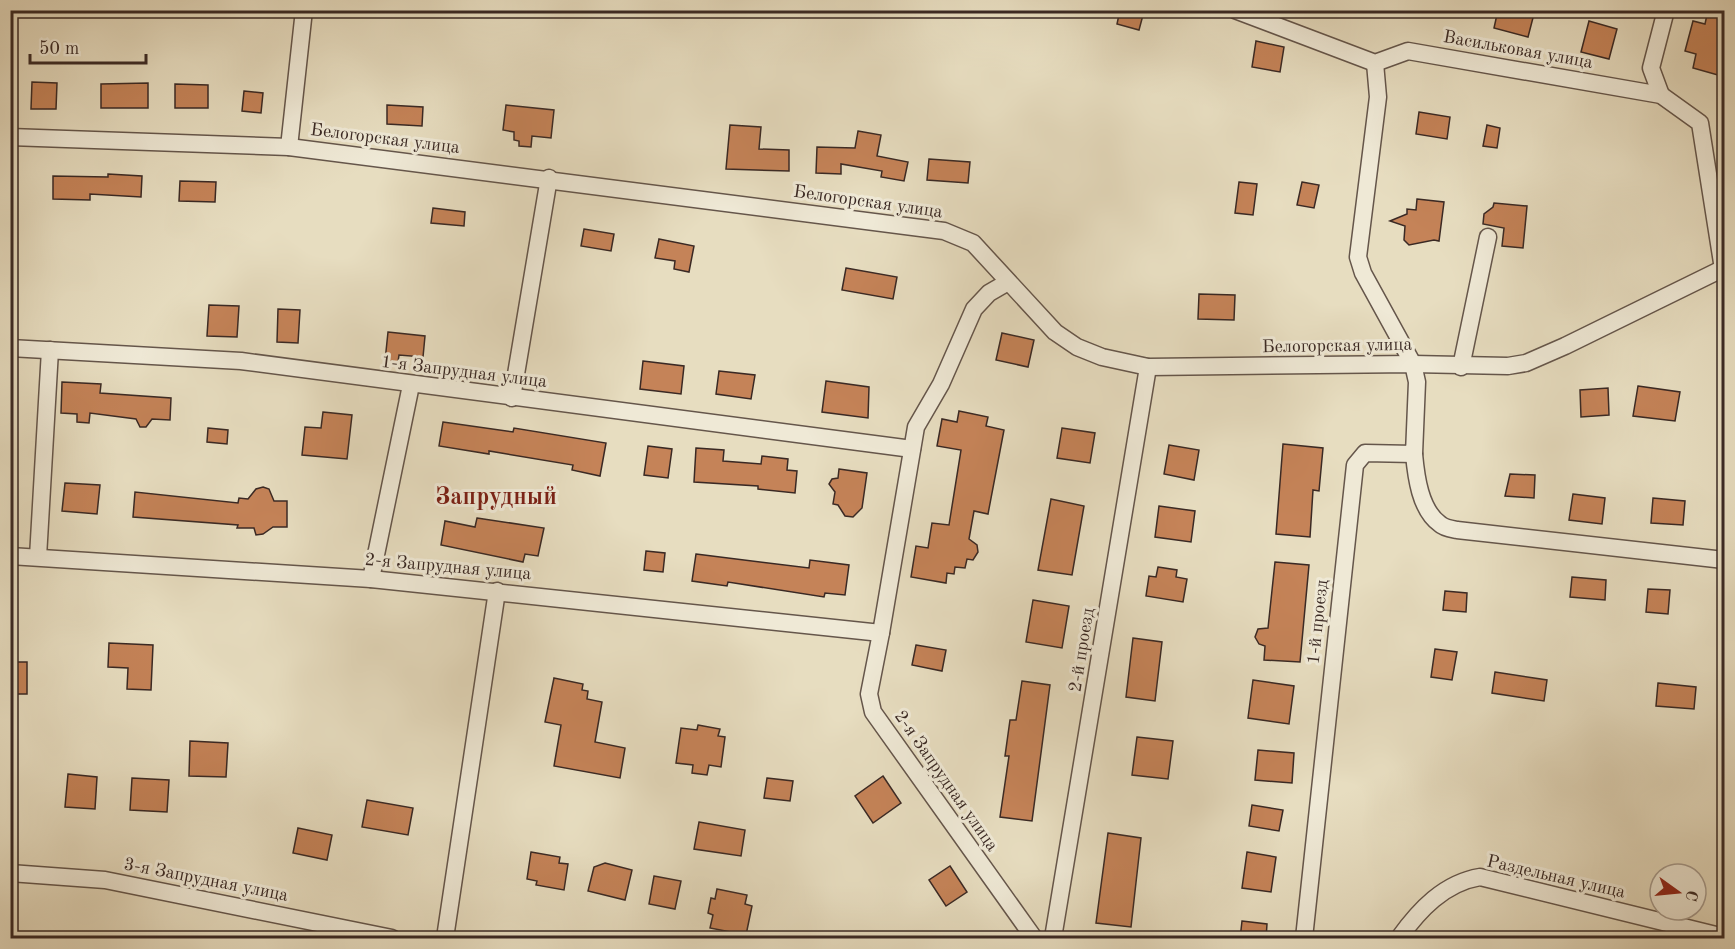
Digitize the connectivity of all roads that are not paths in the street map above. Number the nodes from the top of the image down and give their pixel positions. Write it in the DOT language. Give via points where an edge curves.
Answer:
graph roads {
  1 [pos="304,10"];
  2 [pos="1235,10"];
  3 [pos="1666,10"];
  4 [pos="1375,63"];
  5 [pos="1661,95"];
  6 [pos="10,136"];
  7 [pos="289,147"];
  8 [pos="549,178"];
  9 [pos="1488,237"];
  10 [pos="1724,268"];
  11 [pos="1008,282"];
  12 [pos="10,348"];
  13 [pos="50,350"];
  14 [pos="1413,364"];
  15 [pos="1148,367"];
  16 [pos="1461,367"];
  17 [pos="411,385"];
  18 [pos="512,398"];
  19 [pos="912,449"];
  20 [pos="1414,454"];
  21 [pos="10,556"];
  22 [pos="38,557"];
  23 [pos="1725,560"];
  24 [pos="371,579"];
  25 [pos="497,591"];
  26 [pos="881,633"];
  27 [pos="10,873"];
  28 [pos="1725,937"];
  29 [pos="392,939"];
  30 [pos="444,939"];
  31 [pos="1034,939"];
  32 [pos="1053,939"];
  33 [pos="1304,939"];
  34 [pos="1399,939"];
  1 -- 7 [label="street"];
  2 -- 4 [label="street"];
  3 -- 5 [label="street" via="1651,68"];
  4 -- 5 [label="street, Васильковая улица" via="1408,51"];
  4 -- 14 [label="street" via="1378,97 1358,257"];
  5 -- 10 [label="street" via="1700,123"];
  6 -- 7 [label="street, Белогорская улица"];
  7 -- 8 [label="street, Белогорская улица"];
  8 -- 11 [label="street, Белогорская улица" via="944,231 973,243"];
  8 -- 18 [label="street"];
  9 -- 16 [label="street"];
  10 -- 16 [label="street, Белогорская улица" via="1526,363"];
  11 -- 15 [label="street, Белогорская улица" via="1055,332 1077,347"];
  11 -- 19 [label="street, 2-я Запрудная улица" via="989,293 974,309 941,384 921,414"];
  12 -- 13 [label="street, 1-я Запрудная улица"];
  13 -- 17 [label="street, 1-я Запрудная улица" via="241,362"];
  13 -- 22 [label="street"];
  14 -- 15 [label="street, Белогорская улица"];
  14 -- 16 [label="street, Белогорская улица"];
  14 -- 20 [label="street" via="1418,382"];
  15 -- 32 [label="street, 2-й проезд"];
  17 -- 18 [label="street, 1-я Запрудная улица"];
  17 -- 24 [label="street"];
  18 -- 19 [label="street, 1-я Запрудная улица"];
  19 -- 26 [label="street, 2-я Запрудная улица"];
  20 -- 23 [label="street" via="1416,479 1431,515 1440,525"];
  20 -- 33 [label="street, 1-й проезд" via="1365,453 1355,465"];
  21 -- 22 [label="street, 2-я Запрудная улица"];
  22 -- 24 [label="street, 2-я Запрудная улица"];
  24 -- 25 [label="street, 2-я Запрудная улица"];
  25 -- 26 [label="street, 2-я Запрудная улица"];
  25 -- 30 [label="street"];
  26 -- 31 [label="street, 2-я Запрудная улица" via="869,694 873,712"];
  27 -- 29 [label="street, 3-я Запрудная улица" via="115,882"];
  28 -- 34 [label="street, Раздельная улица" via="1480,877 1467,879 1441,893"];
}
